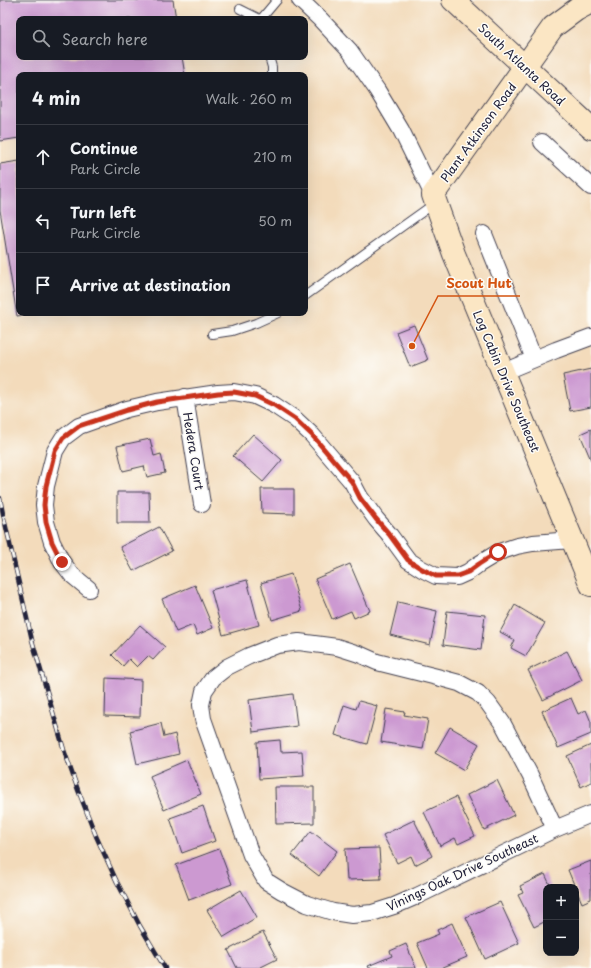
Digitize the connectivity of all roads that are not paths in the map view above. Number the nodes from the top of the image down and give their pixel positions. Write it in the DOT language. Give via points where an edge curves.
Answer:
graph roads {
  1 [pos="277,0"];
  2 [pos="300,0"];
  3 [pos="453,0"];
  4 [pos="591,2"];
  5 [pos="240,9"];
  6 [pos="254,16"];
  7 [pos="263,16"];
  8 [pos="271,60"];
  9 [pos="525,67"];
  10 [pos="272,72"];
  11 [pos="591,128"];
  12 [pos="542,142"];
  13 [pos="591,187"];
  14 [pos="434,199"];
  15 [pos="484,234"];
  16 [pos="308,294"];
  17 [pos="271,316"];
  18 [pos="212,334"];
  19 [pos="591,337"];
  20 [pos="534,359"];
  21 [pos="503,372"];
  22 [pos="185,397"];
  23 [pos="202,504"];
  24 [pos="572,540"];
  25 [pos="591,585"];
  26 [pos="89,589"];
  27 [pos="591,814"];
  28 [pos="555,829"];
  1 -- 7 [label="lane"];
  2 -- 14 [label="street, Log Cabin Drive Southeast" via="350,51 377,90 401,130"];
  3 -- 9 [label="street, South Atlanta Road"];
  4 -- 9 [label="street, Plant Atkinson Road" via="553,27"];
  5 -- 6 [label="lane"];
  8 -- 10 [label="lane"];
  9 -- 11 [label="street, South Atlanta Road"];
  9 -- 14 [label="street, Plant Atkinson Road"];
  12 -- 13 [label="street"];
  14 -- 16 [label="lane"];
  14 -- 21 [label="street, Log Cabin Drive Southeast"];
  15 -- 20 [label="street"];
  17 -- 18 [label="lane" via="232,331"];
  19 -- 20 [label="street"];
  20 -- 21 [label="street"];
  21 -- 24 [label="street, Log Cabin Drive Southeast"];
  22 -- 23 [label="street, Hedera Court"];
  22 -- 24 [label="street" via="234,392 255,396 295,419 352,482 360,498 408,560 436,576 457,576 468,572 498,552 517,546"];
  22 -- 26 [label="street" via="127,410 79,426 63,438 55,451 46,486 46,522 62,562 72,575"];
  24 -- 25 [label="street, Log Cabin Drive Southeast"];
  27 -- 28 [label="street, Vinings Oak Drive Southeast"];
  28 -- 28 [label="street, Vinings Oak Drive Southeast" via="417,896 372,913 352,915 307,904 266,881 251,855 203,719 201,705 204,691 213,678 238,661 276,645 299,642 337,647 377,662 459,683 478,693 488,702 503,724"];
}
